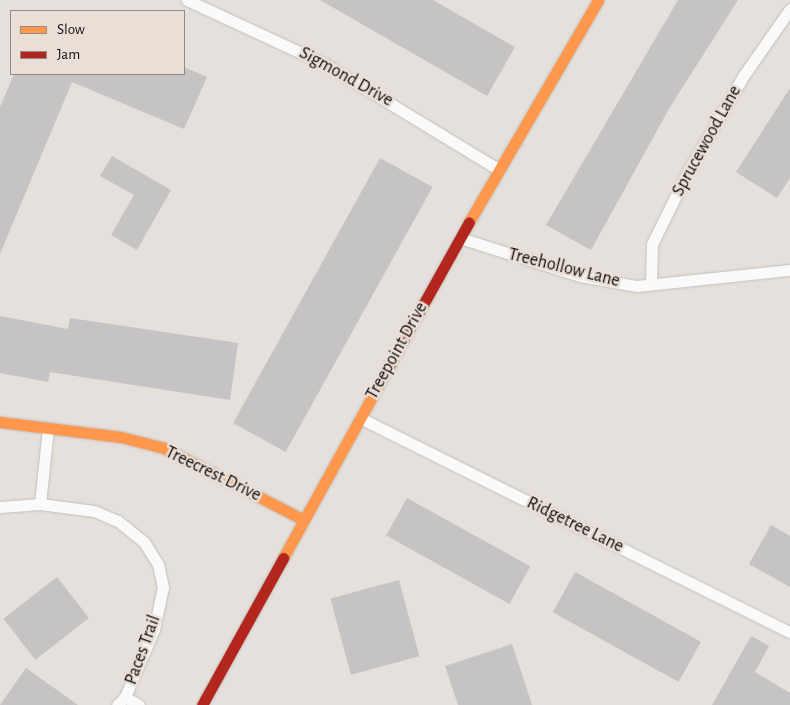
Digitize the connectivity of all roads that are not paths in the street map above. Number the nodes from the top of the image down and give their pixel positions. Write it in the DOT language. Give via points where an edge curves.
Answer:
graph roads {
  1 [pos="187,0"];
  2 [pos="598,0"];
  3 [pos="790,9"];
  4 [pos="498,169"];
  5 [pos="460,238"];
  6 [pos="790,270"];
  7 [pos="651,284"];
  8 [pos="360,418"];
  9 [pos="0,422"];
  10 [pos="48,428"];
  11 [pos="40,504"];
  12 [pos="0,507"];
  13 [pos="304,520"];
  14 [pos="790,632"];
  15 [pos="121,701"];
  16 [pos="139,705"];
  17 [pos="202,705"];
  1 -- 4 [label="lane, Sigmond Drive" via="325,64"];
  2 -- 4 [label="street, Treepoint Drive"];
  3 -- 7 [label="lane, Sprucewood Lane" via="744,74 689,169 652,244"];
  4 -- 5 [label="street, Treepoint Drive"];
  5 -- 7 [label="lane, Treehollow Lane" via="580,276"];
  5 -- 8 [label="street, Treepoint Drive"];
  6 -- 7 [label="lane, Treehollow Lane"];
  8 -- 13 [label="street, Treepoint Drive"];
  8 -- 14 [label="lane, Ridgetree Lane"];
  9 -- 10 [label="street, Treecrest Drive"];
  10 -- 11 [label="lane"];
  10 -- 13 [label="street, Treecrest Drive" via="121,437 164,448"];
  11 -- 12 [label="lane, Paces Trail"];
  11 -- 15 [label="lane, Paces Trail" via="94,510 118,521 144,542 158,564 163,587 154,629"];
  13 -- 17 [label="street, Treepoint Drive"];
  15 -- 16 [label="lane, Paces Trail"];
}
